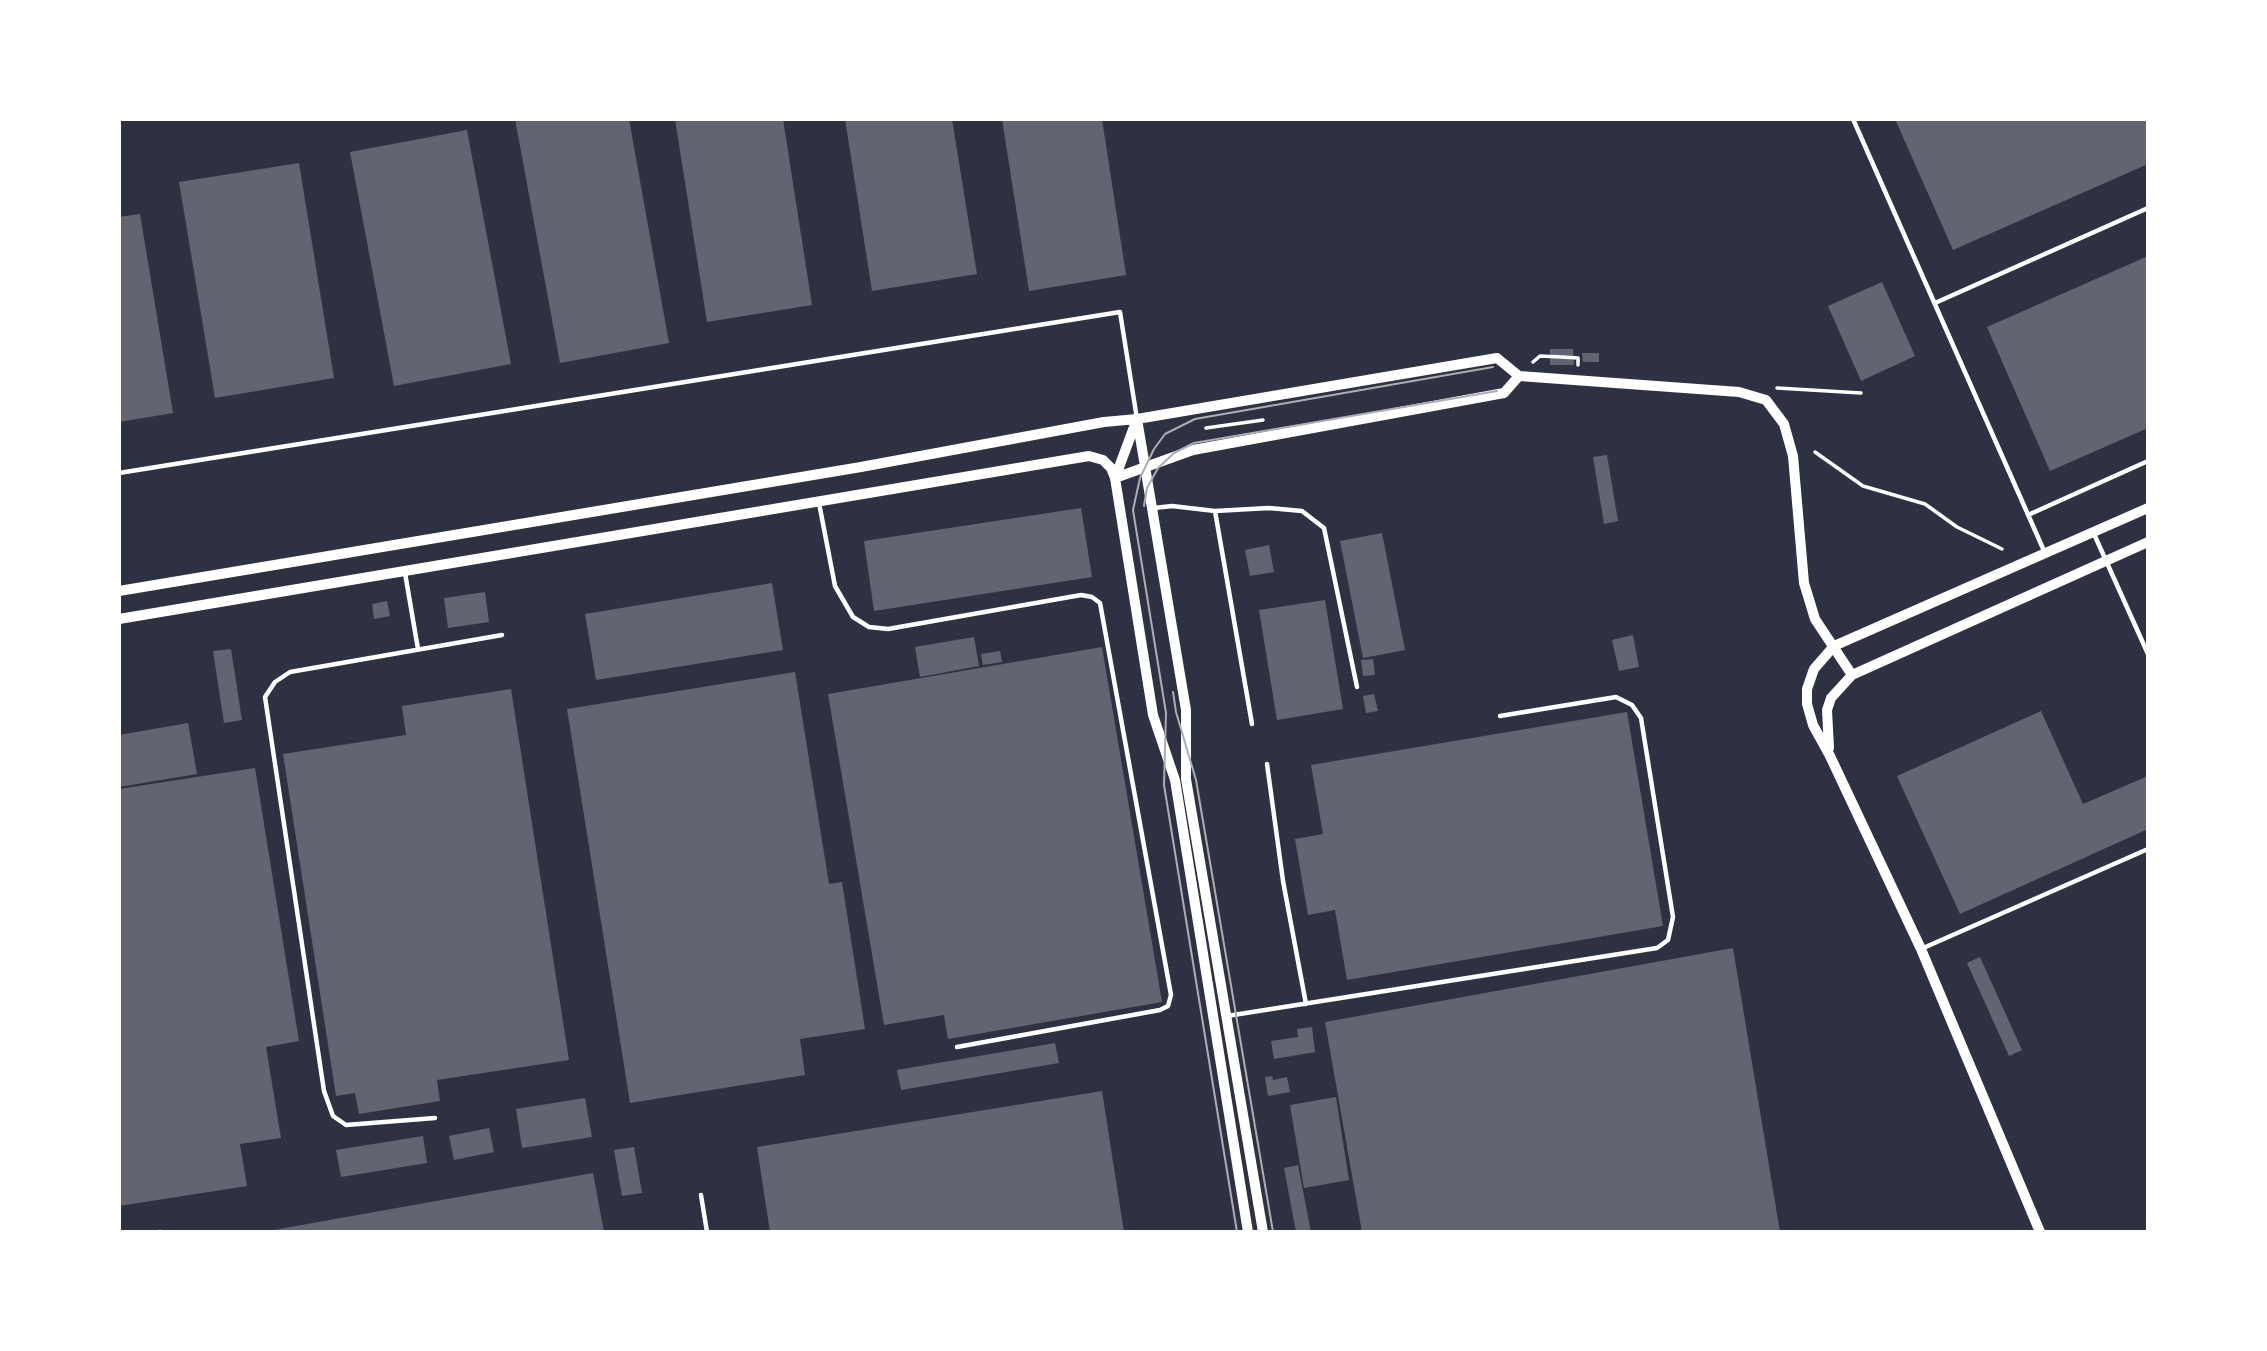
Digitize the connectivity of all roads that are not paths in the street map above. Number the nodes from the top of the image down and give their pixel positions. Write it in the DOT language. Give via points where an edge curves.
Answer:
graph roads {
  1 [pos="1853,119"];
  2 [pos="2148,208"];
  3 [pos="1935,303"];
  4 [pos="1520,376"];
  5 [pos="1137,419"];
  6 [pos="2148,461"];
  7 [pos="1146,468"];
  8 [pos="119,473"];
  9 [pos="1115,478"];
  10 [pos="819,501"];
  11 [pos="2148,508"];
  12 [pos="1152,509"];
  13 [pos="1215,511"];
  14 [pos="2028,515"];
  15 [pos="2093,533"];
  16 [pos="2148,542"];
  17 [pos="2046,554"];
  18 [pos="2106,560"];
  19 [pos="404,571"];
  20 [pos="119,591"];
  21 [pos="119,619"];
  22 [pos="502,635"];
  23 [pos="1834,646"];
  24 [pos="418,649"];
  25 [pos="2148,654"];
  26 [pos="1852,675"];
  27 [pos="1357,687"];
  28 [pos="1500,716"];
  29 [pos="1252,724"];
  30 [pos="1830,756"];
  31 [pos="1267,764"];
  32 [pos="2148,849"];
  33 [pos="1921,949"];
  34 [pos="1306,1004"];
  35 [pos="1226,1017"];
  36 [pos="957,1048"];
  37 [pos="435,1118"];
  38 [pos="701,1195"];
  39 [pos="707,1232"];
  40 [pos="1248,1232"];
  41 [pos="1263,1232"];
  42 [pos="2040,1232"];
  1 -- 3 [label="lane"];
  2 -- 3 [label="lane"];
  3 -- 14 [label="lane"];
  4 -- 5 [label="street" via="1497,358"];
  4 -- 7 [label="street" via="1504,393 1193,450"];
  4 -- 23 [label="street" via="1739,392 1766,400 1784,424 1793,456 1804,583 1815,619"];
  5 -- 7 [label="street"];
  5 -- 8 [label="lane" via="1120,312"];
  5 -- 9 [label="street"];
  5 -- 20 [label="street"];
  6 -- 14 [label="lane"];
  7 -- 9 [label="street"];
  7 -- 12 [label="street"];
  9 -- 10 [label="street" via="1103,460 1089,457"];
  9 -- 40 [label="street" via="1153,715 1175,780"];
  10 -- 19 [label="street"];
  10 -- 36 [label="lane" via="835,586 853,617 869,627 888,629 1081,595 1100,603 1171,995 1168,1006"];
  11 -- 15 [label="street"];
  12 -- 13 [label="lane" via="1172,506"];
  12 -- 35 [label="street" via="1186,710 1186,779"];
  13 -- 27 [label="lane" via="1302,511 1324,528"];
  13 -- 29 [label="lane"];
  14 -- 17 [label="lane"];
  15 -- 17 [label="street"];
  15 -- 18 [label="lane"];
  16 -- 18 [label="street"];
  17 -- 23 [label="street"];
  18 -- 25 [label="lane"];
  18 -- 26 [label="street"];
  19 -- 21 [label="street"];
  19 -- 24 [label="lane"];
  22 -- 24 [label="lane"];
  23 -- 26 [label="street"];
  23 -- 30 [label="street" via="1814,668 1807,688 1813,725"];
  24 -- 37 [label="lane" via="290,672 275,682 265,697 324,1091 332,1116 346,1125"];
  26 -- 30 [label="street" via="1826,710"];
  28 -- 34 [label="lane" via="1616,697 1632,705 1641,719 1673,917 1668,940 1657,948"];
  30 -- 33 [label="street"];
  31 -- 34 [label="lane"];
  32 -- 33 [label="lane"];
  33 -- 42 [label="street"];
  34 -- 35 [label="lane"];
  35 -- 41 [label="street"];
  38 -- 39 [label="lane"];
}
